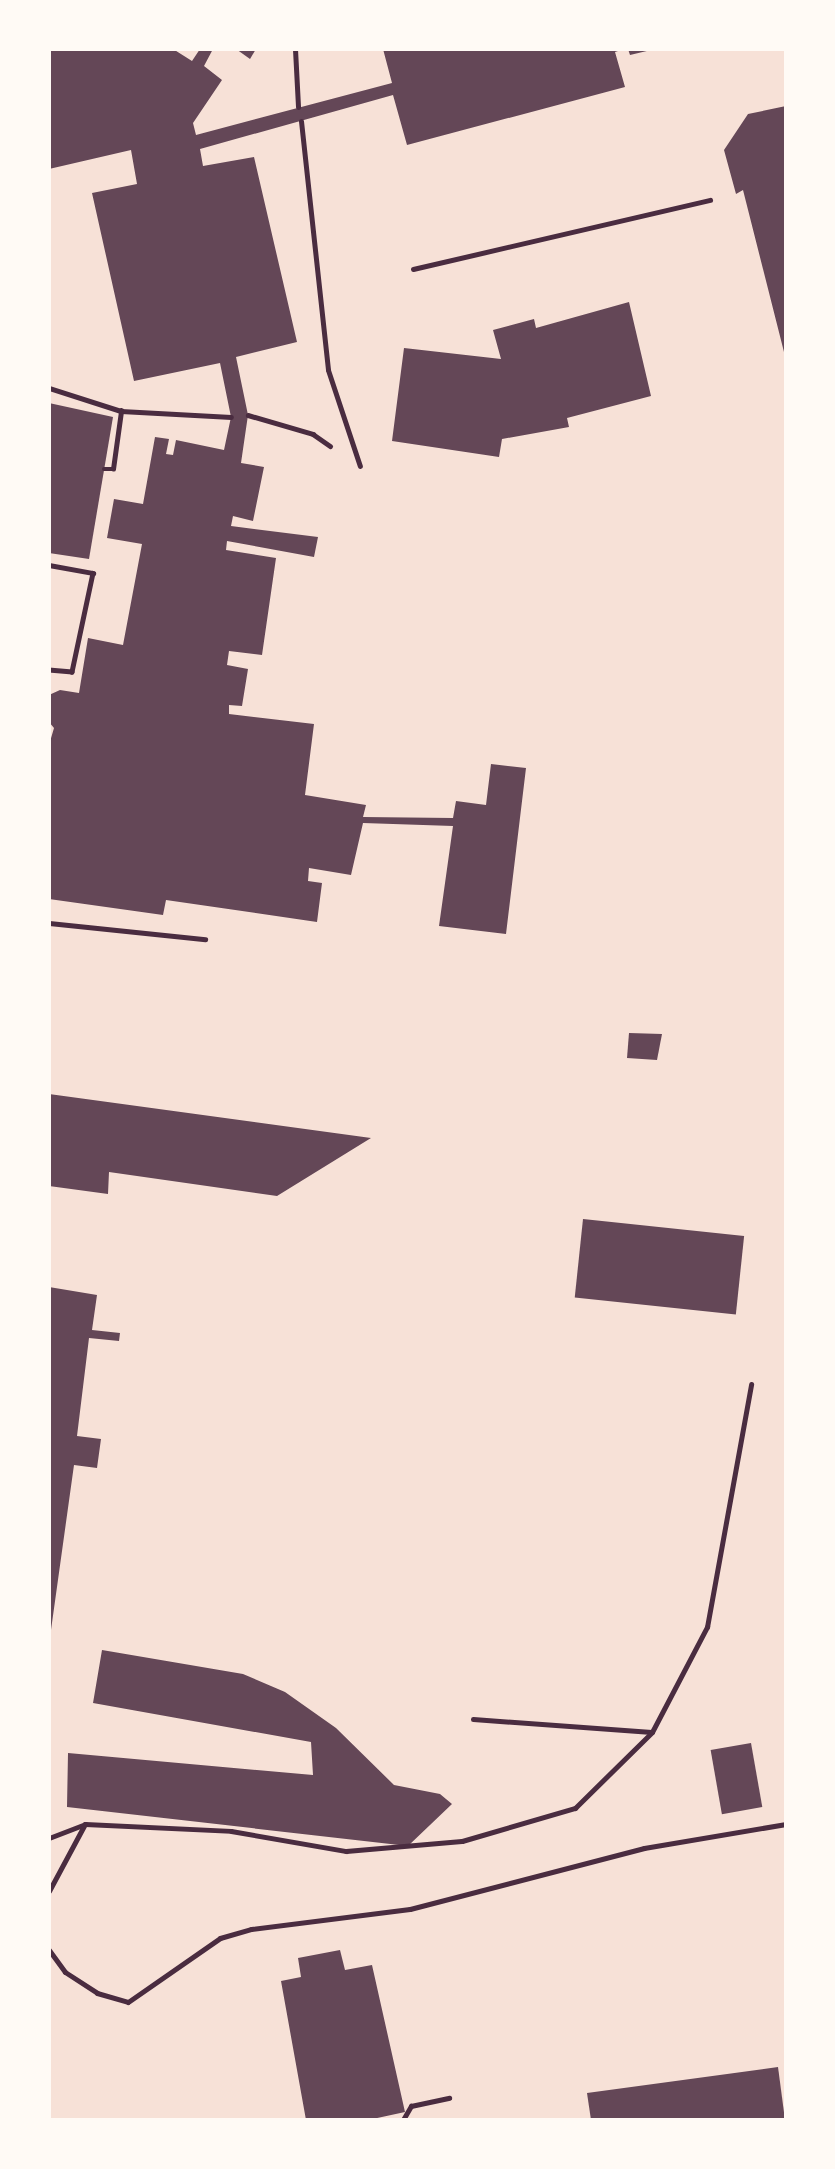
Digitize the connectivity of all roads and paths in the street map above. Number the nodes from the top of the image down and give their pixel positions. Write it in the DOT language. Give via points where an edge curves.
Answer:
graph roads {
  1 [pos="295,49"];
  2 [pos="298,107"];
  3 [pos="301,121"];
  4 [pos="710,200"];
  5 [pos="413,270"];
  6 [pos="49,388"];
  7 [pos="121,411"];
  8 [pos="248,415"];
  9 [pos="231,417"];
  10 [pos="360,466"];
  11 [pos="104,469"];
  12 [pos="49,565"];
  13 [pos="49,670"];
  14 [pos="49,923"];
  15 [pos="205,939"];
  16 [pos="751,1384"];
  17 [pos="473,1718"];
  18 [pos="652,1732"];
  19 [pos="85,1824"];
  20 [pos="786,1824"];
  21 [pos="49,1838"];
  22 [pos="49,1891"];
  23 [pos="49,1950"];
  24 [pos="449,2098"];
  25 [pos="403,2120"];
  1 -- 2 [label="lane"];
  3 -- 10 [label="lane" via="328,370"];
  4 -- 5 [label="lane"];
  6 -- 7 [label="path"];
  7 -- 9 [label="path"];
  7 -- 11 [label="path" via="113,470"];
  8 -- 10 [label="path" via="313,434"];
  12 -- 13 [label="path" via="93,573 72,672"];
  14 -- 15 [label="lane"];
  16 -- 18 [label="lane" via="707,1626"];
  17 -- 18 [label="lane"];
  18 -- 19 [label="lane" via="575,1808 462,1841 346,1851 231,1831"];
  19 -- 21 [label="lane"];
  19 -- 22 [label="lane"];
  20 -- 23 [label="lane" via="645,1848 410,1909 220,1938 128,2002 96,1993 65,1972"];
  24 -- 25 [label="path" via="411,2106"];
}
